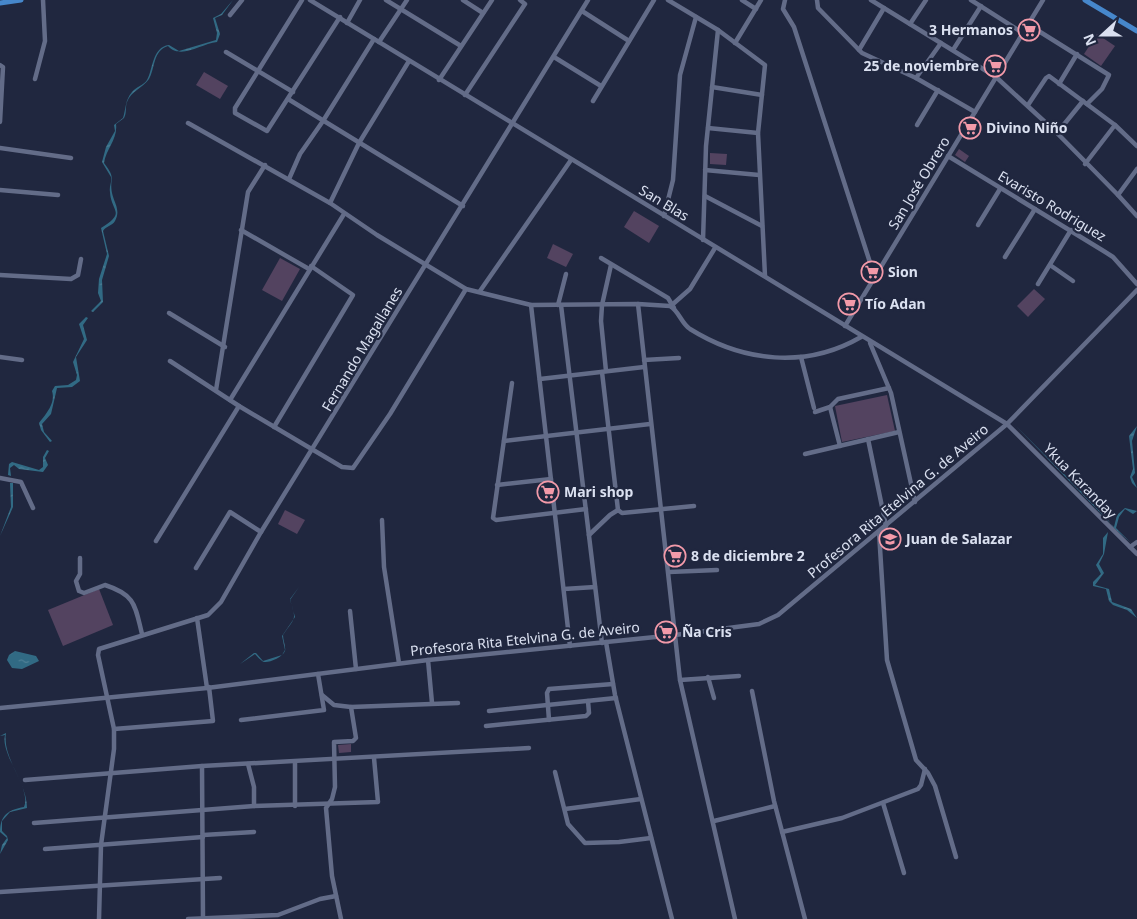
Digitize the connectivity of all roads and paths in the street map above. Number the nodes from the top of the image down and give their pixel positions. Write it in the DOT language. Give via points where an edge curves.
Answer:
graph roads {
  1 [pos="21,0"];
  2 [pos="43,0"];
  3 [pos="242,0"];
  4 [pos="302,0"];
  5 [pos="310,0"];
  6 [pos="360,0"];
  7 [pos="386,0"];
  8 [pos="407,0"];
  9 [pos="463,0"];
  10 [pos="492,0"];
  11 [pos="520,0"];
  12 [pos="588,0"];
  13 [pos="654,0"];
  14 [pos="668,0"];
  15 [pos="683,0"];
  16 [pos="742,0"];
  17 [pos="761,0"];
  18 [pos="785,0"];
  19 [pos="817,0"];
  20 [pos="871,0"];
  21 [pos="926,0"];
  22 [pos="970,0"];
  23 [pos="1043,0"];
  24 [pos="1085,0"];
  25 [pos="1,2"];
  26 [pos="680,6"];
  27 [pos="980,6"];
  28 [pos="402,8"];
  29 [pos="756,8"];
  30 [pos="884,8"];
  31 [pos="582,11"];
  32 [pos="484,13"];
  33 [pos="230,15"];
  34 [pos="696,17"];
  35 [pos="340,18"];
  36 [pos="347,22"];
  37 [pos="910,24"];
  38 [pos="1029,25"];
  39 [pos="718,30"];
  40 [pos="1137,31"];
  41 [pos="1023,32"];
  42 [pos="377,41"];
  43 [pos="629,41"];
  44 [pos="735,43"];
  45 [pos="941,43"];
  46 [pos="462,46"];
  47 [pos="859,50"];
  48 [pos="953,50"];
  49 [pos="226,52"];
  50 [pos="1077,54"];
  51 [pos="554,57"];
  52 [pos="409,61"];
  53 [pos="0,66"];
  54 [pos="257,70"];
  55 [pos="996,77"];
  56 [pos="916,78"];
  57 [pos="35,79"];
  58 [pos="439,80"];
  59 [pos="1059,84"];
  60 [pos="602,86"];
  61 [pos="712,86"];
  62 [pos="938,90"];
  63 [pos="294,92"];
  64 [pos="466,95"];
  65 [pos="762,95"];
  66 [pos="288,100"];
  67 [pos="593,101"];
  68 [pos="1085,102"];
  69 [pos="1028,105"];
  70 [pos="0,108"];
  71 [pos="975,112"];
  72 [pos="323,121"];
  73 [pos="0,122"];
  74 [pos="188,123"];
  75 [pos="513,124"];
  76 [pos="916,124"];
  77 [pos="1115,125"];
  78 [pos="708,128"];
  79 [pos="758,133"];
  80 [pos="1057,133"];
  81 [pos="359,143"];
  82 [pos="1137,146"];
  83 [pos="0,148"];
  84 [pos="948,156"];
  85 [pos="71,158"];
  86 [pos="572,160"];
  87 [pos="1086,164"];
  88 [pos="265,165"];
  89 [pos="705,170"];
  90 [pos="1137,170"];
  91 [pos="760,175"];
  92 [pos="289,179"];
  93 [pos="1000,189"];
  94 [pos="0,190"];
  95 [pos="58,195"];
  96 [pos="1118,195"];
  97 [pos="705,196"];
  98 [pos="330,203"];
  99 [pos="463,206"];
  100 [pos="1036,209"];
  101 [pos="344,214"];
  102 [pos="664,216"];
  103 [pos="1137,216"];
  104 [pos="978,225"];
  105 [pos="762,226"];
  106 [pos="241,230"];
  107 [pos="1071,230"];
  108 [pos="702,240"];
  109 [pos="715,248"];
  110 [pos="601,258"];
  111 [pos="1005,258"];
  112 [pos="81,259"];
  113 [pos="611,265"];
  114 [pos="1050,265"];
  115 [pos="426,266"];
  116 [pos="310,268"];
  117 [pos="566,274"];
  118 [pos="0,275"];
  119 [pos="765,276"];
  120 [pos="875,278"];
  121 [pos="1074,282"];
  122 [pos="1038,284"];
  123 [pos="1137,284"];
  124 [pos="466,288"];
  125 [pos="1137,290"];
  126 [pos="480,291"];
  127 [pos="638,304"];
  128 [pos="531,305"];
  129 [pos="560,305"];
  130 [pos="602,305"];
  131 [pos="673,306"];
  132 [pos="169,313"];
  133 [pos="845,326"];
  134 [pos="861,336"];
  135 [pos="870,341"];
  136 [pos="224,347"];
  137 [pos="0,357"];
  138 [pos="801,357"];
  139 [pos="679,358"];
  140 [pos="22,360"];
  141 [pos="644,360"];
  142 [pos="170,361"];
  143 [pos="644,367"];
  144 [pos="604,372"];
  145 [pos="571,376"];
  146 [pos="540,379"];
  147 [pos="512,382"];
  148 [pos="889,388"];
  149 [pos="216,390"];
  150 [pos="230,400"];
  151 [pos="239,406"];
  152 [pos="830,407"];
  153 [pos="650,424"];
  154 [pos="1007,424"];
  155 [pos="274,427"];
  156 [pos="608,429"];
  157 [pos="899,432"];
  158 [pos="577,433"];
  159 [pos="546,437"];
  160 [pos="868,439"];
  161 [pos="504,442"];
  162 [pos="840,446"];
  163 [pos="313,450"];
  164 [pos="805,454"];
  165 [pos="0,478"];
  166 [pos="551,479"];
  167 [pos="497,485"];
  168 [pos="915,502"];
  169 [pos="694,506"];
  170 [pos="33,508"];
  171 [pos="586,509"];
  172 [pos="661,509"];
  173 [pos="618,510"];
  174 [pos="555,512"];
  175 [pos="382,520"];
  176 [pos="886,526"];
  177 [pos="261,532"];
  178 [pos="879,532"];
  179 [pos="590,535"];
  180 [pos="156,541"];
  181 [pos="1137,542"];
  182 [pos="1130,547"];
  183 [pos="1137,554"];
  184 [pos="80,558"];
  185 [pos="196,568"];
  186 [pos="717,570"];
  187 [pos="669,572"];
  188 [pos="595,587"];
  189 [pos="564,589"];
  190 [pos="350,611"];
  191 [pos="197,618"];
  192 [pos="142,634"];
  193 [pos="675,635"];
  194 [pos="604,642"];
  195 [pos="570,646"];
  196 [pos="428,660"];
  197 [pos="399,663"];
  198 [pos="356,669"];
  199 [pos="318,674"];
  200 [pos="739,676"];
  201 [pos="708,677"];
  202 [pos="680,680"];
  203 [pos="613,684"];
  204 [pos="208,688"];
  205 [pos="752,691"];
  206 [pos="322,695"];
  207 [pos="108,698"];
  208 [pos="616,698"];
  209 [pos="714,698"];
  210 [pos="588,701"];
  211 [pos="432,703"];
  212 [pos="458,703"];
  213 [pos="548,705"];
  214 [pos="351,706"];
  215 [pos="0,708"];
  216 [pos="489,711"];
  217 [pos="241,720"];
  218 [pos="549,720"];
  219 [pos="486,726"];
  220 [pos="114,729"];
  221 [pos="529,748"];
  222 [pos="374,758"];
  223 [pos="334,760"];
  224 [pos="295,762"];
  225 [pos="248,764"];
  226 [pos="202,766"];
  227 [pos="925,769"];
  228 [pos="112,772"];
  229 [pos="555,772"];
  230 [pos="25,780"];
  231 [pos="641,799"];
  232 [pos="883,803"];
  233 [pos="327,805"];
  234 [pos="254,806"];
  235 [pos="295,806"];
  236 [pos="775,806"];
  237 [pos="564,809"];
  238 [pos="203,810"];
  239 [pos="106,816"];
  240 [pos="714,821"];
  241 [pos="34,823"];
  242 [pos="254,832"];
  243 [pos="782,832"];
  244 [pos="203,836"];
  245 [pos="651,838"];
  246 [pos="101,845"];
  247 [pos="45,849"];
  248 [pos="956,857"];
  249 [pos="904,873"];
  250 [pos="202,878"];
  251 [pos="220,878"];
  252 [pos="99,886"];
  253 [pos="0,892"];
  254 [pos="336,896"];
  255 [pos="278,917"];
  256 [pos="203,918"];
  257 [pos="99,919"];
  258 [pos="188,919"];
  259 [pos="341,919"];
  260 [pos="672,919"];
  261 [pos="735,919"];
  262 [pos="805,919"];
  1 -- 25 [label="main road"];
  2 -- 57 [label="street" via="45,40"];
  3 -- 33 [label="street"];
  4 -- 54 [label="street"];
  5 -- 35 [label="street, San Blas"];
  6 -- 36 [label="street"];
  7 -- 28 [label="street"];
  8 -- 28 [label="street"];
  9 -- 32 [label="street"];
  10 -- 32 [label="street"];
  11 -- 64 [label="street" via="525,4"];
  12 -- 31 [label="street, Fernando Magallanes"];
  13 -- 43 [label="street"];
  14 -- 26 [label="street"];
  15 -- 26 [label="street"];
  16 -- 29 [label="street"];
  17 -- 29 [label="street"];
  18 -- 120 [label="street" via="783,9 794,27"];
  19 -- 47 [label="street" via="818,8"];
  20 -- 30 [label="street"];
  21 -- 37 [label="street"];
  22 -- 27 [label="street"];
  23 -- 38 [label="street, San José Obrero"];
  24 -- 40 [label="main road"];
  26 -- 34 [label="street"];
  27 -- 41 [label="street"];
  27 -- 48 [label="street"];
  28 -- 42 [label="street"];
  28 -- 46 [label="street"];
  29 -- 44 [label="street"];
  30 -- 37 [label="street"];
  30 -- 47 [label="street"];
  31 -- 43 [label="street"];
  31 -- 51 [label="street, Fernando Magallanes"];
  32 -- 46 [label="street"];
  34 -- 39 [label="street"];
  34 -- 102 [label="street" via="680,75 673,180"];
  35 -- 36 [label="street, San Blas"];
  35 -- 63 [label="street"];
  36 -- 42 [label="street, San Blas"];
  37 -- 45 [label="street"];
  38 -- 41 [label="street, San José Obrero"];
  38 -- 50 [label="street"];
  39 -- 44 [label="street"];
  39 -- 61 [label="street"];
  41 -- 55 [label="street, San José Obrero"];
  42 -- 52 [label="street, San Blas"];
  42 -- 72 [label="street"];
  43 -- 60 [label="street"];
  44 -- 65 [label="street" via="765,65"];
  45 -- 48 [label="street"];
  45 -- 56 [label="street"];
  46 -- 58 [label="street"];
  47 -- 56 [label="street"];
  48 -- 55 [label="street"];
  49 -- 54 [label="street"];
  50 -- 59 [label="street"];
  50 -- 68 [label="street" via="1109,74 1102,89"];
  51 -- 60 [label="street"];
  51 -- 75 [label="street, Fernando Magallanes"];
  52 -- 58 [label="street, San Blas"];
  52 -- 81 [label="street"];
  53 -- 70 [label="street" via="3,67"];
  54 -- 63 [label="street"];
  54 -- 66 [label="street" via="235,113 267,131"];
  55 -- 69 [label="street"];
  55 -- 71 [label="street, San José Obrero"];
  56 -- 62 [label="street"];
  58 -- 64 [label="street, San Blas"];
  59 -- 68 [label="street"];
  59 -- 69 [label="street" via="1051,77 1046,78"];
  60 -- 67 [label="street"];
  61 -- 65 [label="street"];
  61 -- 78 [label="street"];
  62 -- 71 [label="street"];
  62 -- 76 [label="street"];
  63 -- 66 [label="street"];
  64 -- 75 [label="street, San Blas"];
  65 -- 79 [label="street"];
  66 -- 72 [label="street"];
  68 -- 77 [label="street"];
  68 -- 80 [label="street"];
  69 -- 80 [label="street"];
  70 -- 73 [label="street"];
  71 -- 84 [label="street, San José Obrero"];
  72 -- 81 [label="street"];
  72 -- 92 [label="street" via="300,154"];
  74 -- 88 [label="street"];
  75 -- 86 [label="street, San Blas"];
  75 -- 99 [label="street, Fernando Magallanes"];
  77 -- 82 [label="street"];
  77 -- 87 [label="street"];
  78 -- 79 [label="street"];
  78 -- 89 [label="street"];
  79 -- 91 [label="street"];
  80 -- 87 [label="street"];
  81 -- 98 [label="street"];
  81 -- 99 [label="street"];
  83 -- 85 [label="street"];
  84 -- 93 [label="street, Evaristo Rodriguez"];
  84 -- 120 [label="street, San José Obrero"];
  86 -- 102 [label="street, San Blas"];
  86 -- 126 [label="street"];
  87 -- 96 [label="street"];
  88 -- 92 [label="street"];
  88 -- 106 [label="street" via="248,192"];
  89 -- 91 [label="street"];
  89 -- 97 [label="street"];
  90 -- 96 [label="street"];
  91 -- 105 [label="street"];
  92 -- 98 [label="street"];
  93 -- 100 [label="street, Evaristo Rodriguez"];
  93 -- 104 [label="street"];
  94 -- 95 [label="street"];
  96 -- 103 [label="street"];
  97 -- 105 [label="street"];
  97 -- 108 [label="street"];
  98 -- 101 [label="street"];
  99 -- 115 [label="street, Fernando Magallanes"];
  100 -- 107 [label="street, Evaristo Rodriguez"];
  100 -- 111 [label="street"];
  101 -- 115 [label="street"];
  101 -- 116 [label="street"];
  102 -- 108 [label="street, San Blas"];
  105 -- 119 [label="street"];
  106 -- 116 [label="street"];
  106 -- 136 [label="street"];
  107 -- 114 [label="street"];
  107 -- 123 [label="street, Evaristo Rodriguez" via="1113,257"];
  108 -- 109 [label="street, San Blas"];
  109 -- 119 [label="street, San Blas"];
  109 -- 131 [label="street" via="690,289"];
  110 -- 113 [label="street"];
  112 -- 118 [label="street" via="78,275 71,279"];
  113 -- 130 [label="street"];
  113 -- 131 [label="street" via="668,298"];
  114 -- 121 [label="street"];
  114 -- 122 [label="street"];
  115 -- 124 [label="street"];
  115 -- 163 [label="street, Fernando Magallanes"];
  116 -- 150 [label="street"];
  116 -- 155 [label="street" via="353,295"];
  117 -- 129 [label="street"];
  119 -- 133 [label="street, San Blas"];
  120 -- 133 [label="street, San José Obrero"];
  124 -- 126 [label="street"];
  124 -- 163 [label="street" via="390,414 353,468 342,467"];
  125 -- 154 [label="street, Profesora Rita Etelvina G. de Aveiro"];
  126 -- 128 [label="street"];
  127 -- 130 [label="street"];
  127 -- 131 [label="street"];
  127 -- 141 [label="street"];
  128 -- 129 [label="street"];
  128 -- 146 [label="street"];
  129 -- 130 [label="street"];
  129 -- 145 [label="street"];
  130 -- 144 [label="street"];
  131 -- 138 [label="street" via="685,325 717,344 773,358"];
  132 -- 136 [label="street"];
  133 -- 134 [label="street, San Blas"];
  134 -- 135 [label="street, San Blas"];
  134 -- 138 [label="street"];
  135 -- 148 [label="street"];
  135 -- 154 [label="street, San Blas"];
  136 -- 149 [label="street"];
  137 -- 140 [label="street"];
  138 -- 152 [label="street" via="814,410"];
  139 -- 141 [label="street"];
  141 -- 143 [label="street"];
  142 -- 149 [label="street"];
  143 -- 144 [label="street"];
  143 -- 153 [label="street"];
  144 -- 145 [label="street"];
  144 -- 156 [label="street"];
  145 -- 146 [label="street"];
  145 -- 158 [label="street"];
  146 -- 159 [label="street"];
  147 -- 161 [label="street"];
  148 -- 152 [label="street" via="838,399"];
  148 -- 157 [label="street"];
  149 -- 150 [label="street"];
  150 -- 151 [label="street"];
  151 -- 155 [label="street"];
  151 -- 180 [label="street"];
  152 -- 162 [label="street"];
  153 -- 156 [label="street"];
  153 -- 172 [label="street"];
  154 -- 168 [label="street, Profesora Rita Etelvina G. de Aveiro"];
  154 -- 182 [label="street, Ykua Karanday"];
  155 -- 163 [label="street"];
  156 -- 158 [label="street"];
  156 -- 173 [label="street"];
  157 -- 160 [label="street"];
  157 -- 168 [label="street"];
  158 -- 159 [label="street"];
  158 -- 171 [label="street"];
  159 -- 161 [label="street"];
  159 -- 166 [label="street"];
  160 -- 162 [label="street"];
  160 -- 176 [label="street"];
  161 -- 167 [label="street"];
  162 -- 164 [label="street"];
  163 -- 177 [label="street, Fernando Magallanes"];
  165 -- 170 [label="street" via="21,482"];
  166 -- 167 [label="street"];
  166 -- 174 [label="street"];
  167 -- 174 [label="street" via="494,520"];
  168 -- 176 [label="street, Profesora Rita Etelvina G. de Aveiro"];
  169 -- 172 [label="street"];
  171 -- 174 [label="street"];
  171 -- 179 [label="street"];
  172 -- 173 [label="street" via="622,513"];
  172 -- 187 [label="street"];
  173 -- 179 [label="street"];
  174 -- 189 [label="street"];
  175 -- 197 [label="street" via="384,567"];
  176 -- 178 [label="street, Profesora Rita Etelvina G. de Aveiro"];
  177 -- 185 [label="street" via="230,512"];
  177 -- 191 [label="street, Fernando Magallanes" via="221,602 208,615"];
  178 -- 193 [label="street, Profesora Rita Etelvina G. de Aveiro" via="774,618 759,624"];
  178 -- 227 [label="street" via="887,660 916,760"];
  179 -- 188 [label="street"];
  181 -- 182 [label="street"];
  182 -- 183 [label="street, Ykua Karanday"];
  184 -- 192 [label="street" via="80,574 76,581 79,591 84,593 105,585 127,596 134,602"];
  186 -- 187 [label="street"];
  187 -- 193 [label="street"];
  188 -- 189 [label="street"];
  188 -- 194 [label="street"];
  189 -- 195 [label="street"];
  190 -- 198 [label="street"];
  191 -- 192 [label="street, Fernando Magallanes"];
  191 -- 204 [label="street"];
  192 -- 207 [label="street, Fernando Magallanes" via="104,646 98,652"];
  193 -- 194 [label="street, Profesora Rita Etelvina G. de Aveiro"];
  193 -- 202 [label="street"];
  194 -- 195 [label="street, Profesora Rita Etelvina G. de Aveiro"];
  194 -- 203 [label="street"];
  195 -- 196 [label="street, Profesora Rita Etelvina G. de Aveiro"];
  196 -- 197 [label="street, Profesora Rita Etelvina G. de Aveiro"];
  196 -- 211 [label="street"];
  197 -- 198 [label="street, Profesora Rita Etelvina G. de Aveiro"];
  198 -- 199 [label="street, Profesora Rita Etelvina G. de Aveiro"];
  199 -- 204 [label="street, Profesora Rita Etelvina G. de Aveiro"];
  199 -- 206 [label="street"];
  200 -- 201 [label="street"];
  201 -- 202 [label="street"];
  201 -- 209 [label="street"];
  202 -- 240 [label="street"];
  203 -- 208 [label="street"];
  203 -- 213 [label="street" via="549,689"];
  204 -- 207 [label="street, Profesora Rita Etelvina G. de Aveiro"];
  204 -- 220 [label="street" via="213,721"];
  205 -- 236 [label="street"];
  206 -- 214 [label="street" via="334,704"];
  206 -- 217 [label="street" via="324,710"];
  207 -- 215 [label="street, Profesora Rita Etelvina G. de Aveiro"];
  207 -- 220 [label="street"];
  208 -- 210 [label="street"];
  208 -- 231 [label="street"];
  210 -- 213 [label="street"];
  210 -- 218 [label="street" via="589,713 586,716"];
  211 -- 212 [label="street"];
  211 -- 214 [label="street"];
  213 -- 216 [label="street"];
  213 -- 218 [label="street"];
  214 -- 223 [label="street" via="356,738 334,742"];
  218 -- 219 [label="street"];
  220 -- 228 [label="street"];
  221 -- 222 [label="street"];
  222 -- 223 [label="street"];
  222 -- 233 [label="street" via="378,802"];
  223 -- 224 [label="street"];
  223 -- 233 [label="street" via="334,794"];
  224 -- 225 [label="street"];
  224 -- 235 [label="street"];
  225 -- 226 [label="street"];
  225 -- 234 [label="street" via="254,787"];
  226 -- 228 [label="street"];
  226 -- 238 [label="street"];
  227 -- 232 [label="street" via="918,790"];
  227 -- 248 [label="street" via="935,786"];
  228 -- 230 [label="street"];
  228 -- 239 [label="street"];
  229 -- 237 [label="street"];
  231 -- 237 [label="street"];
  231 -- 245 [label="street"];
  232 -- 243 [label="street" via="842,818"];
  232 -- 249 [label="street"];
  233 -- 235 [label="street"];
  233 -- 254 [label="street"];
  234 -- 235 [label="street"];
  234 -- 238 [label="street"];
  236 -- 240 [label="street"];
  236 -- 243 [label="street"];
  237 -- 245 [label="street" via="568,824 585,843"];
  238 -- 239 [label="street"];
  238 -- 244 [label="street"];
  239 -- 241 [label="street"];
  239 -- 246 [label="street"];
  240 -- 261 [label="street"];
  242 -- 244 [label="street"];
  243 -- 262 [label="street"];
  244 -- 246 [label="street"];
  244 -- 250 [label="street"];
  245 -- 260 [label="street"];
  246 -- 247 [label="street"];
  246 -- 252 [label="street"];
  250 -- 251 [label="street"];
  250 -- 252 [label="street"];
  250 -- 256 [label="street"];
  252 -- 253 [label="street"];
  252 -- 257 [label="street"];
  254 -- 255 [label="street"];
  254 -- 259 [label="street"];
  255 -- 256 [label="street"];
  256 -- 258 [label="street"];
}
